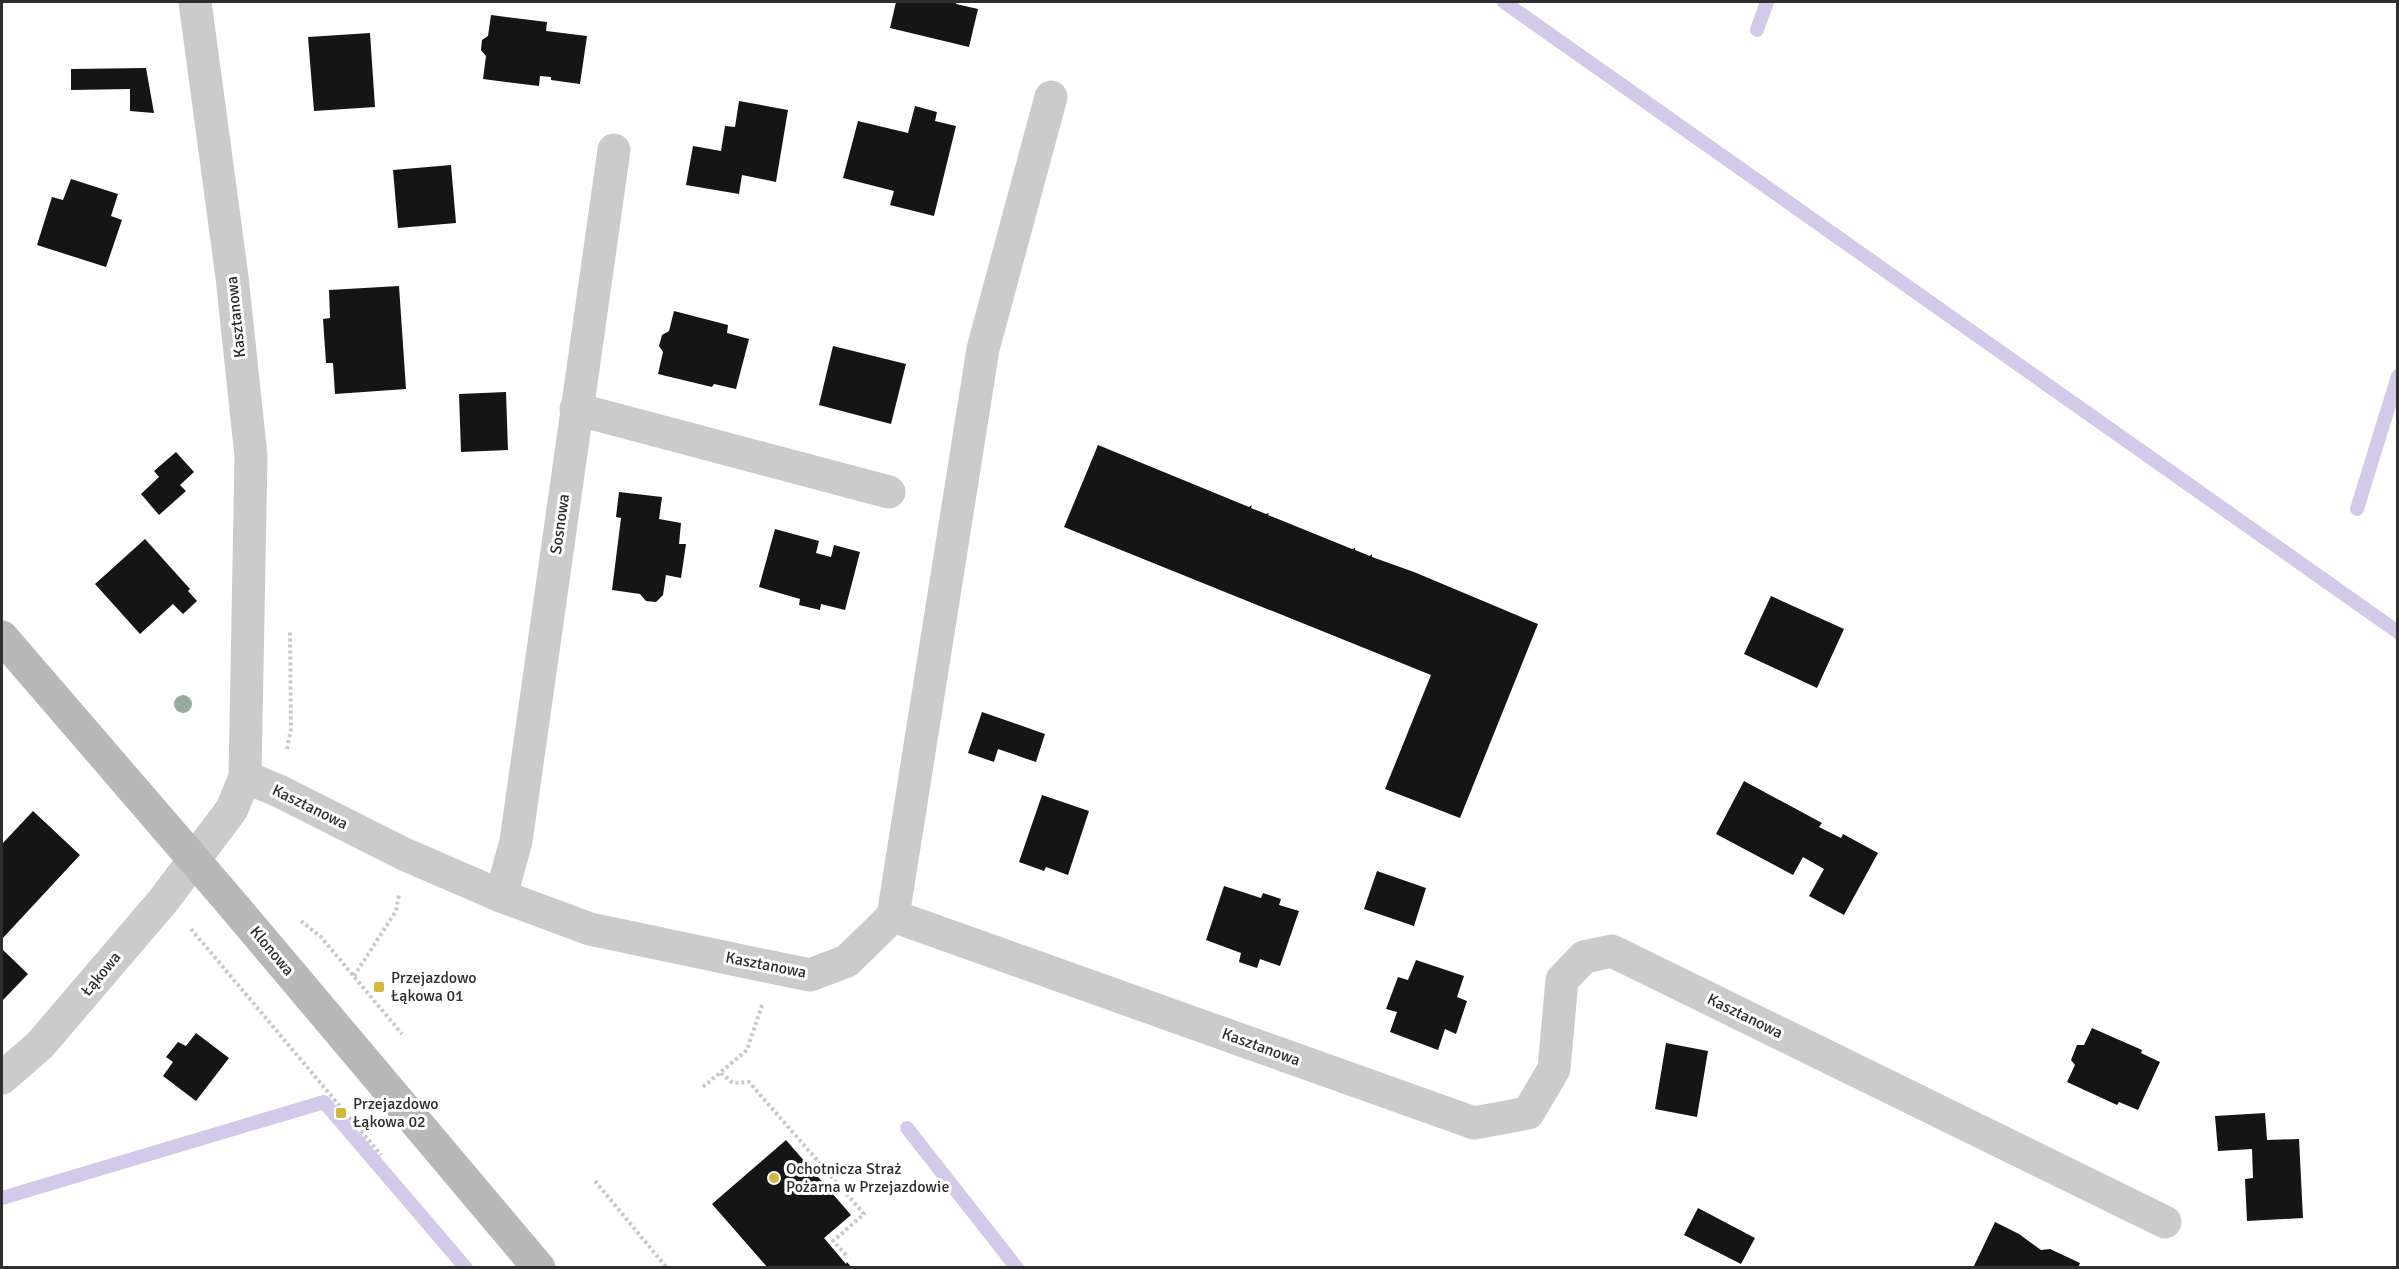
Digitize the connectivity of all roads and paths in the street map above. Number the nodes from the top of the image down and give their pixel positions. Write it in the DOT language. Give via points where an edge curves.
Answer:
graph roads {
  1 [pos="195,2"];
  2 [pos="1051,97"];
  3 [pos="614,150"];
  4 [pos="576,409"];
  5 [pos="889,492"];
  6 [pos="2,637"];
  7 [pos="245,777"];
  8 [pos="404,854"];
  9 [pos="194,862"];
  10 [pos="501,896"];
  11 [pos="296,916"];
  12 [pos="893,916"];
  13 [pos="199,937"];
  14 [pos="354,976"];
  15 [pos="763,1000"];
  16 [pos="402,1034"];
  17 [pos="721,1073"];
  18 [pos="2,1078"];
  19 [pos="703,1087"];
  20 [pos="381,1155"];
  21 [pos="595,1180"];
  22 [pos="2164,1222"];
  23 [pos="846,1255"];
  24 [pos="539,1268"];
  25 [pos="667,1268"];
  1 -- 7 [label="street, Kasztanowa" via="251,456"];
  2 -- 12 [label="street" via="983,349"];
  3 -- 4 [label="street, Sosnowa"];
  4 -- 5 [label="street"];
  4 -- 10 [label="street, Sosnowa" via="516,841"];
  6 -- 9 [label="street, Klonowa"];
  7 -- 8 [label="street, Kasztanowa"];
  7 -- 9 [label="street, Kasztanowa" via="232,809"];
  8 -- 10 [label="street, Kasztanowa"];
  8 -- 14 [label="path" via="396,911"];
  9 -- 18 [label="street, Łąkowa" via="40,1045"];
  9 -- 24 [label="street, Klonowa"];
  10 -- 12 [label="street, Kasztanowa" via="590,929 810,975 847,962"];
  11 -- 14 [label="path" via="321,937"];
  12 -- 22 [label="street, Kasztanowa" via="1474,1123 1528,1113 1554,1069 1562,981 1584,957 1612,951"];
  13 -- 20 [label="path"];
  14 -- 16 [label="path"];
  15 -- 17 [label="path" via="747,1050"];
  17 -- 19 [label="path"];
  17 -- 23 [label="path" via="734,1083 749,1082 864,1214 833,1241"];
  21 -- 25 [label="path"];
}
